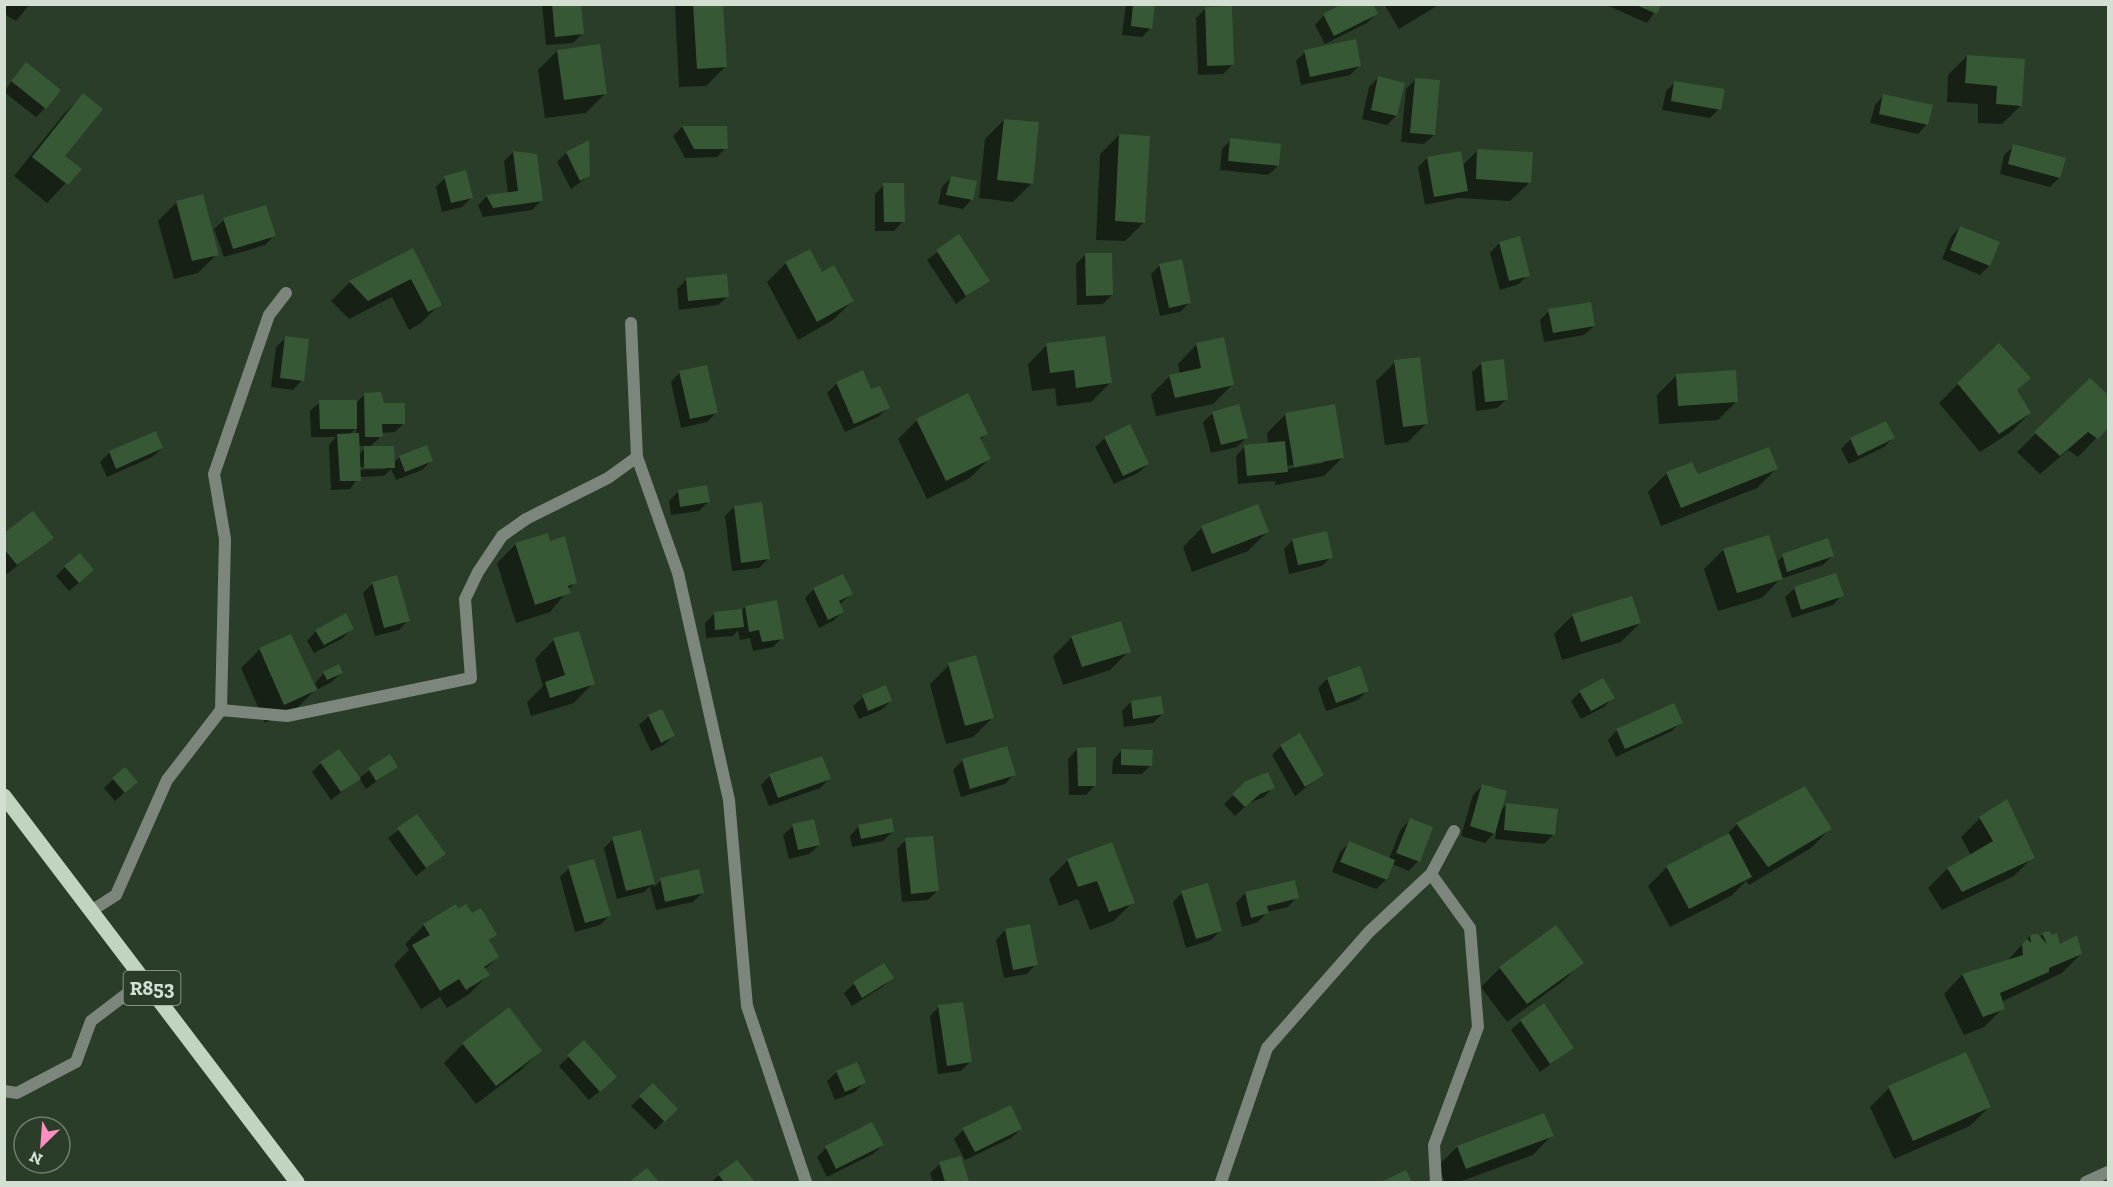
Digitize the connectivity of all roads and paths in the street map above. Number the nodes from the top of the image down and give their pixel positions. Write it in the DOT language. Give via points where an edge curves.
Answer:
graph roads {
  1 [pos="286,293"];
  2 [pos="631,323"];
  3 [pos="637,457"];
  4 [pos="220,710"];
  5 [pos="4,796"];
  6 [pos="1454,831"];
  7 [pos="1431,874"];
  8 [pos="91,911"];
  9 [pos="146,980"];
  10 [pos="4,1090"];
  11 [pos="2109,1172"];
  12 [pos="297,1182"];
  13 [pos="806,1182"];
  14 [pos="1221,1182"];
  15 [pos="1436,1182"];
  16 [pos="2086,1182"];
  1 -- 4 [label="street" via="269,315 214,474 225,539"];
  2 -- 3 [label="street"];
  3 -- 4 [label="street" via="608,478 526,519 502,536 465,599 471,678 287,716"];
  3 -- 13 [label="street" via="678,573 729,800 747,1006"];
  4 -- 8 [label="street" via="166,780 116,895"];
  5 -- 8 [label="main road, R853"];
  6 -- 7 [label="street"];
  7 -- 14 [label="street" via="1369,932 1266,1048"];
  7 -- 15 [label="street" via="1470,928 1478,1027 1434,1145"];
  8 -- 9 [label="main road, R853"];
  9 -- 10 [label="street" via="91,1021 76,1062 18,1093"];
  9 -- 12 [label="main road, R853"];
  11 -- 16 [label="street"];
}
